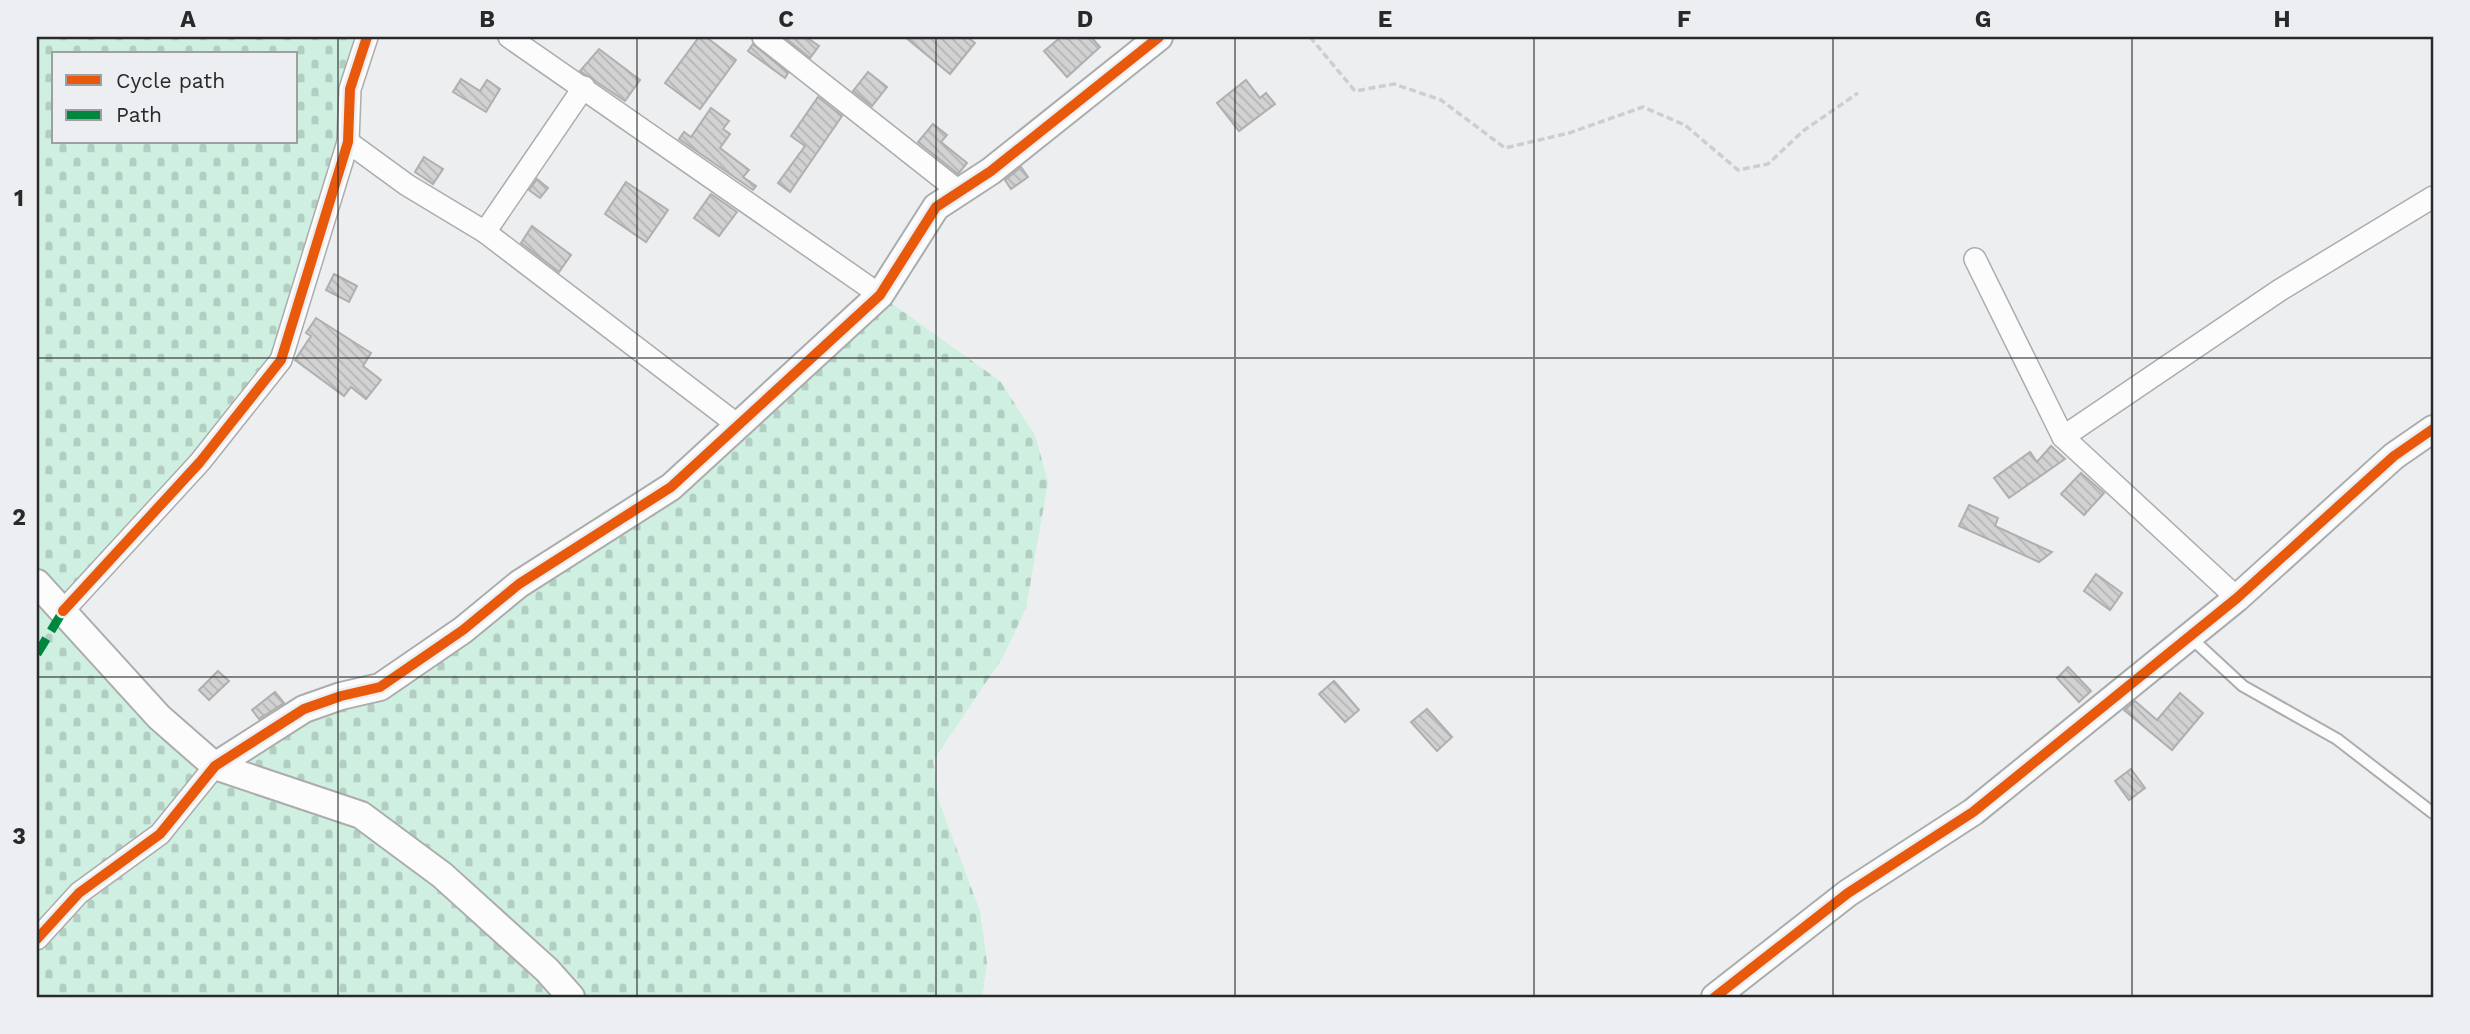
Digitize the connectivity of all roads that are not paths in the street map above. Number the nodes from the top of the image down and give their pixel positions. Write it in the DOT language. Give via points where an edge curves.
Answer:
graph roads {
  1 [pos="367,37"];
  2 [pos="509,37"];
  3 [pos="763,37"];
  4 [pos="1159,37"];
  5 [pos="584,87"];
  6 [pos="348,142"];
  7 [pos="961,194"];
  8 [pos="2433,197"];
  9 [pos="485,232"];
  10 [pos="1975,258"];
  11 [pos="880,295"];
  12 [pos="739,426"];
  13 [pos="2433,429"];
  14 [pos="2063,437"];
  15 [pos="37,583"];
  16 [pos="2237,598"];
  17 [pos="63,611"];
  18 [pos="2189,636"];
  19 [pos="215,766"];
  20 [pos="2433,813"];
  21 [pos="37,939"];
  22 [pos="571,997"];
  23 [pos="1714,997"];
  1 -- 6 [label="street" via="350,89"];
  2 -- 5 [label="street"];
  3 -- 7 [label="street"];
  4 -- 7 [label="street"];
  5 -- 9 [label="street"];
  5 -- 11 [label="street"];
  6 -- 9 [label="street" via="407,185"];
  6 -- 17 [label="street" via="281,360 200,462"];
  7 -- 11 [label="street" via="936,206"];
  8 -- 14 [label="street" via="2280,290"];
  9 -- 12 [label="street"];
  10 -- 14 [label="street"];
  11 -- 12 [label="street"];
  12 -- 19 [label="street" via="671,487 519,584 463,630 380,687 304,709"];
  13 -- 16 [label="street" via="2393,456"];
  14 -- 16 [label="street"];
  15 -- 17 [label="street"];
  16 -- 18 [label="street"];
  17 -- 19 [label="street" via="159,716"];
  18 -- 20 [label="lane" via="2243,686 2337,739"];
  18 -- 23 [label="street" via="1973,812 1848,892"];
  19 -- 21 [label="street" via="160,834 79,893"];
  19 -- 22 [label="street" via="361,815 442,875"];
}
